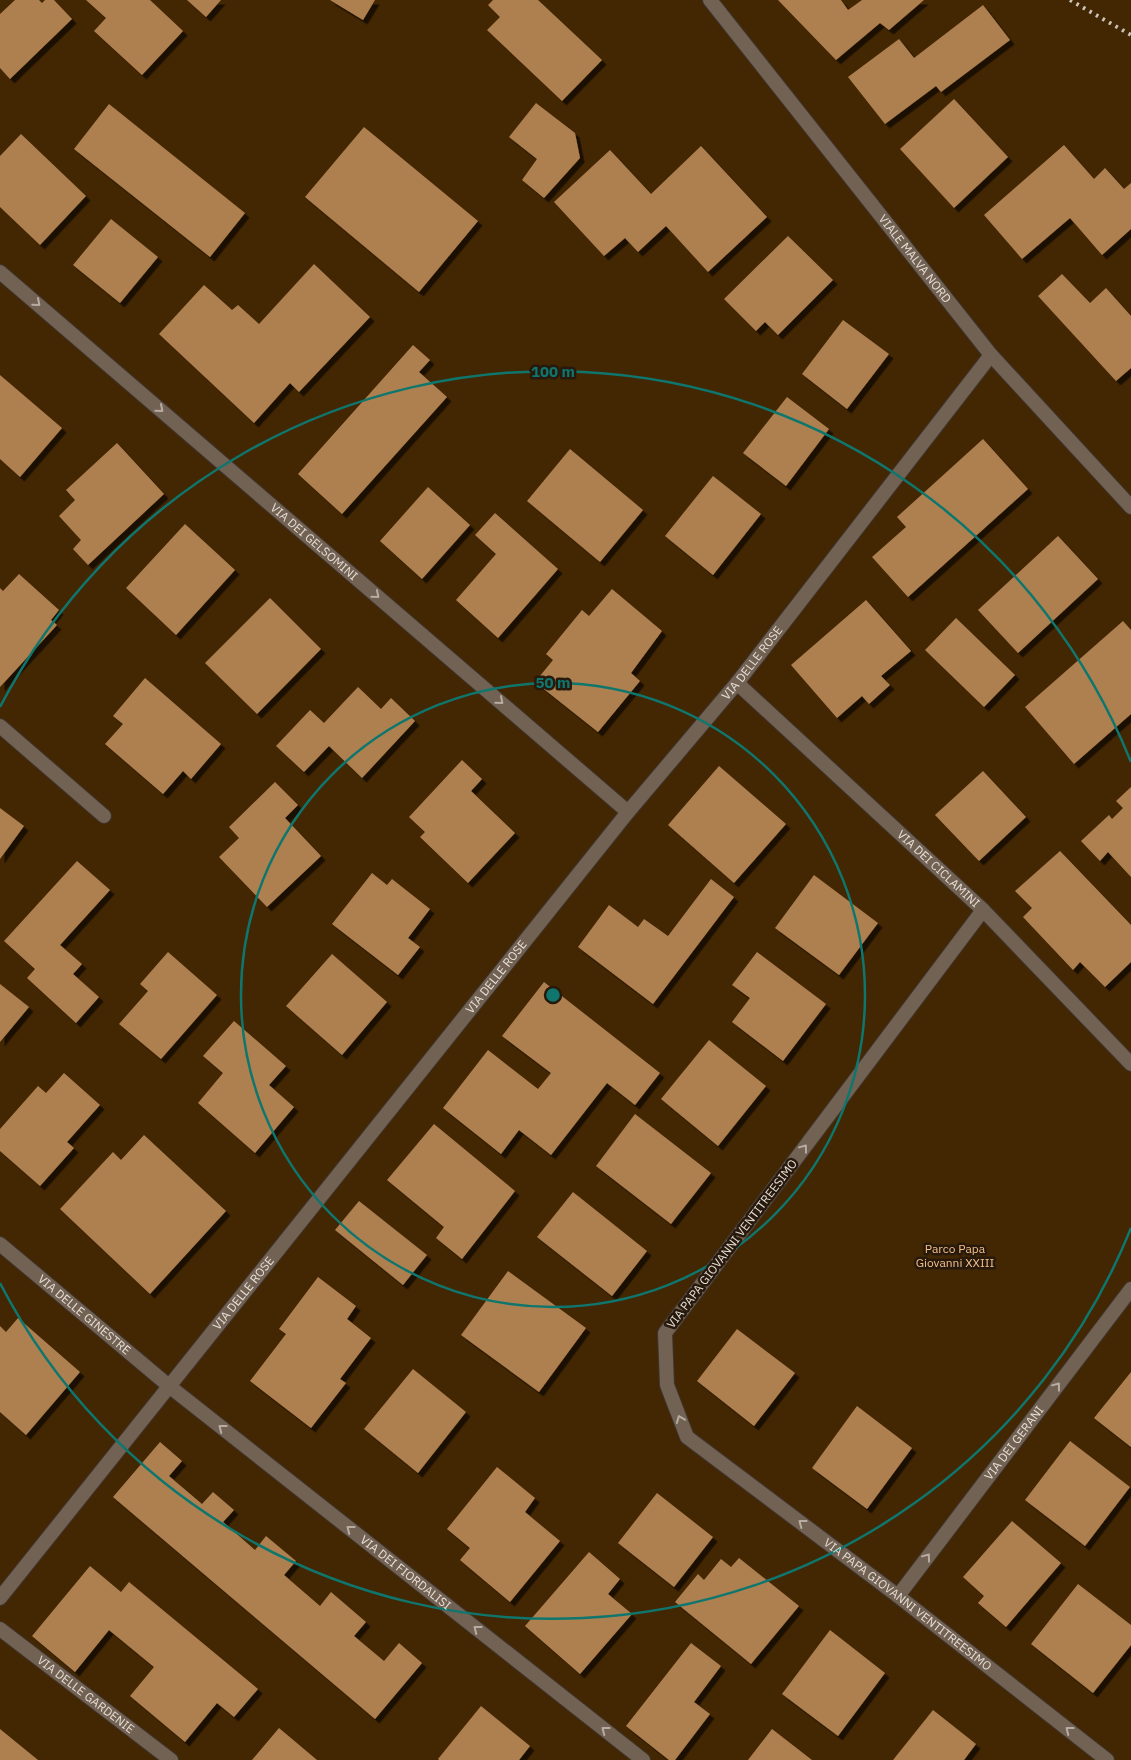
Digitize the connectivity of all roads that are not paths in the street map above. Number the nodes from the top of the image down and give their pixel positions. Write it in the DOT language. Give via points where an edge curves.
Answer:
graph roads {
  1 [pos="710,0"];
  2 [pos="0,272"];
  3 [pos="992,355"];
  4 [pos="1131,507"];
  5 [pos="736,683"];
  6 [pos="0,726"];
  7 [pos="628,812"];
  8 [pos="104,816"];
  9 [pos="983,910"];
  10 [pos="1131,1064"];
  11 [pos="0,1244"];
  12 [pos="1131,1289"];
  13 [pos="169,1386"];
  14 [pos="898,1596"];
  15 [pos="0,1598"];
  16 [pos="0,1629"];
  17 [pos="171,1760"];
  18 [pos="643,1760"];
  19 [pos="1107,1760"];
  1 -- 3 [label="street, VIALE MALVA NORD"];
  2 -- 7 [label="street, VIA DEI GELSOMINI, one-way"];
  3 -- 4 [label="street, VIALE MALVA NORD"];
  3 -- 5 [label="street, VIA DELLE ROSE"];
  5 -- 7 [label="street, VIA DELLE ROSE"];
  5 -- 9 [label="street, VIA DEI CICLAMINI"];
  6 -- 8 [label="street"];
  7 -- 13 [label="street, VIA DELLE ROSE"];
  9 -- 10 [label="street, VIA DEI CICLAMINI"];
  14 -- 9 [label="street, VIA PAPA GIOVANNI VENTITREESIMO, one-way" via="688,1437 667,1386 665,1333"];
  11 -- 13 [label="street, VIA DELLE GINESTRE"];
  14 -- 12 [label="street, VIA DEI GERANI, one-way"];
  13 -- 15 [label="street, VIA DELLE ROSE"];
  18 -- 13 [label="street, VIA DEI FIORDALISI, one-way"];
  19 -- 14 [label="street, VIA PAPA GIOVANNI VENTITREESIMO, one-way"];
  16 -- 17 [label="street, VIA DELLE GARDENIE"];
}
